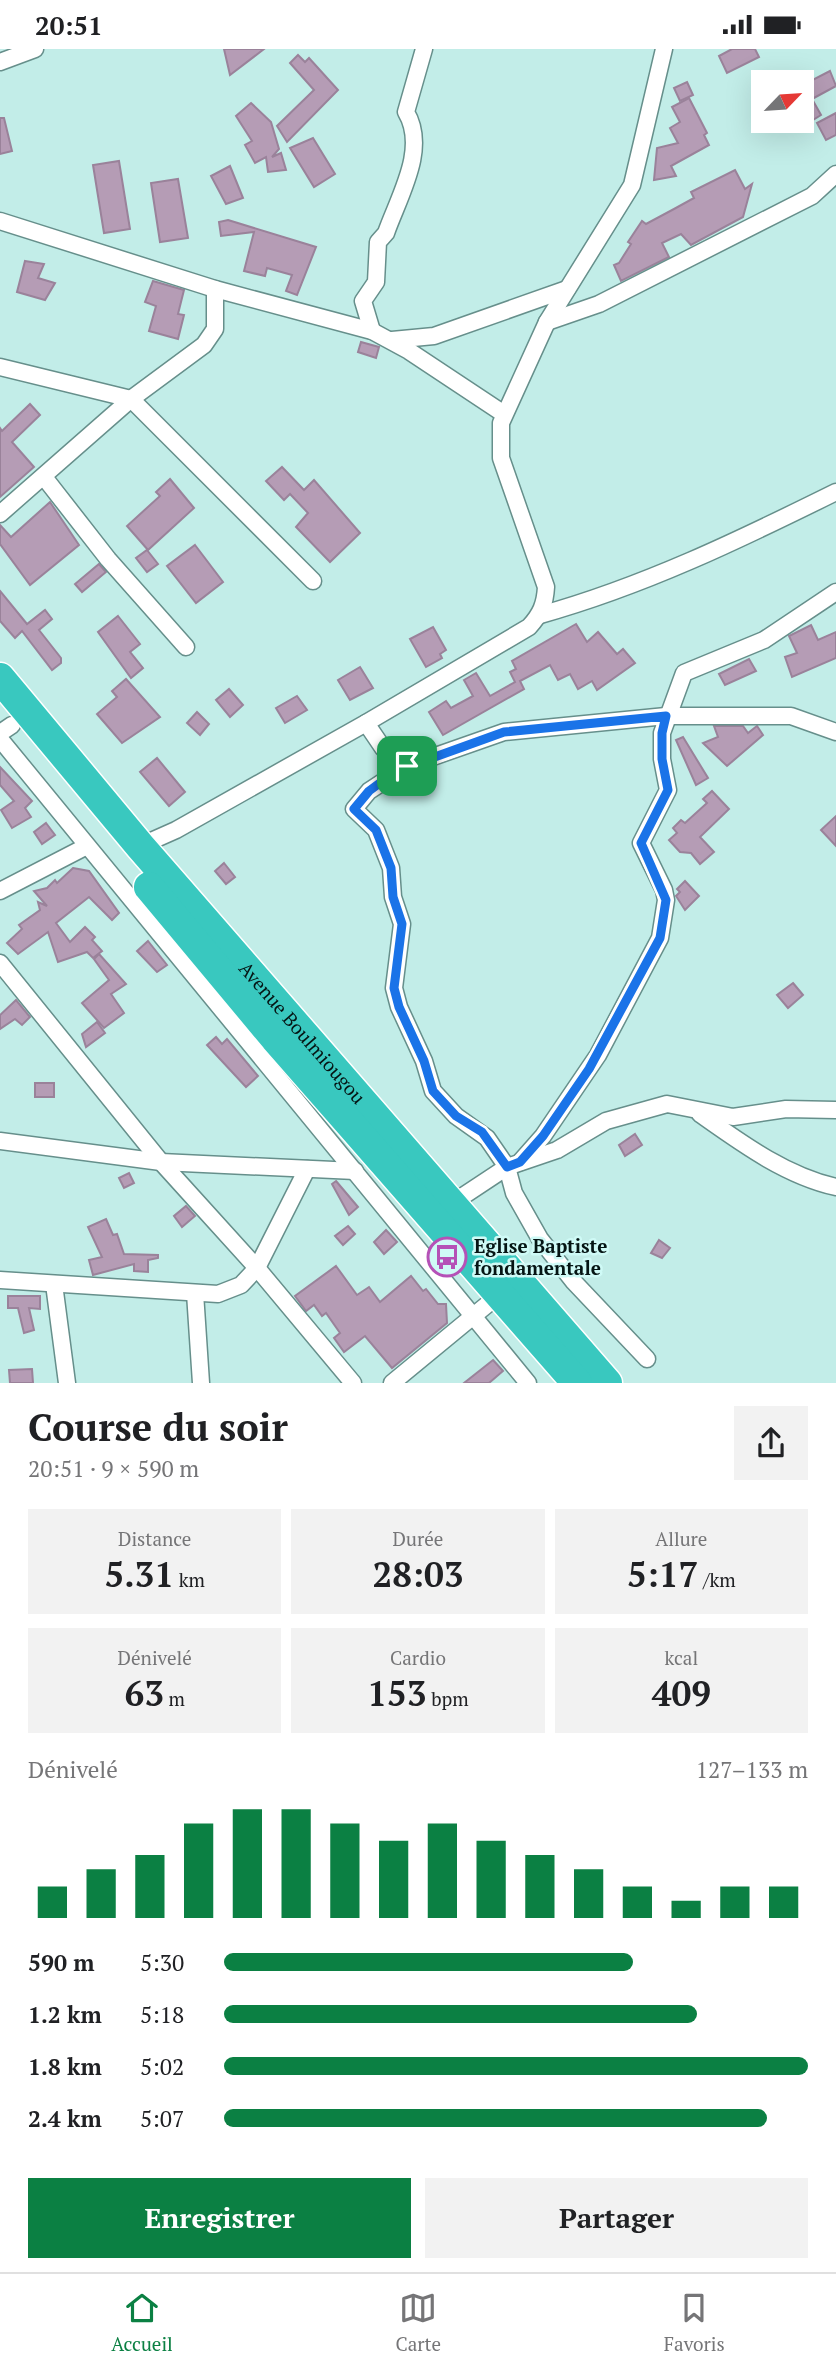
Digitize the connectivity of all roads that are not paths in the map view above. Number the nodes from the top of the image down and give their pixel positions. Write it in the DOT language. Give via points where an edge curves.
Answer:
graph roads {
  1 [pos="35,49"];
  2 [pos="424,49"];
  3 [pos="664,49"];
  4 [pos="0,62"];
  5 [pos="836,174"];
  6 [pos="3,227"];
  7 [pos="215,289"];
  8 [pos="566,289"];
  9 [pos="547,322"];
  10 [pos="372,331"];
  11 [pos="388,340"];
  12 [pos="0,367"];
  13 [pos="131,399"];
  14 [pos="504,414"];
  15 [pos="44,477"];
  16 [pos="836,492"];
  17 [pos="0,514"];
  18 [pos="313,581"];
  19 [pos="836,592"];
  20 [pos="540,615"];
  21 [pos="186,647"];
  22 [pos="0,678"];
  23 [pos="666,716"];
  24 [pos="366,723"];
  25 [pos="3,727"];
  26 [pos="836,732"];
  27 [pos="407,766"];
  28 [pos="87,846"];
  29 [pos="140,846"];
  30 [pos="0,891"];
  31 [pos="0,963"];
  32 [pos="836,1110"];
  33 [pos="698,1112"];
  34 [pos="0,1141"];
  35 [pos="161,1162"];
  36 [pos="513,1164"];
  37 [pos="307,1169"];
  38 [pos="355,1171"];
  39 [pos="836,1187"];
  40 [pos="451,1204"];
  41 [pos="257,1268"];
  42 [pos="0,1280"];
  43 [pos="54,1284"];
  44 [pos="195,1293"];
  45 [pos="499,1294"];
  46 [pos="473,1318"];
  47 [pos="646,1359"];
  48 [pos="67,1383"];
  49 [pos="201,1383"];
  50 [pos="353,1383"];
  51 [pos="392,1383"];
  52 [pos="528,1383"];
  53 [pos="577,1383"];
  54 [pos="607,1383"];
  1 -- 4 [label="street"];
  2 -- 10 [label="street" via="406,112 414,126 414,155 379,242 376,282 363,301"];
  3 -- 8 [label="street" via="632,185"];
  5 -- 9 [label="street" via="816,194 599,304"];
  6 -- 7 [label="street"];
  7 -- 10 [label="street"];
  7 -- 13 [label="street" via="217,321 210,338"];
  8 -- 9 [label="street"];
  8 -- 11 [label="street" via="434,336"];
  9 -- 14 [label="street"];
  10 -- 11 [label="street"];
  11 -- 14 [label="street"];
  12 -- 13 [label="street"];
  13 -- 15 [label="street"];
  13 -- 18 [label="street"];
  14 -- 20 [label="street" via="501,458 546,587"];
  15 -- 17 [label="street"];
  15 -- 21 [label="street"];
  16 -- 20 [label="street" via="734,543 624,589"];
  19 -- 23 [label="street" via="764,640 684,673"];
  20 -- 24 [label="street" via="529,627"];
  22 -- 29 [label="highway, Avenue Boulmiougou"];
  23 -- 26 [label="street" via="790,716"];
  23 -- 27 [label="street" via="504,732"];
  23 -- 36 [label="street" via="662,759 668,790 641,843 666,900 660,938 589,1069 543,1136"];
  24 -- 27 [label="street" via="383,747"];
  24 -- 29 [label="street"];
  25 -- 28 [label="street"];
  25 -- 45 [label="highway, Avenue Boulmiougou"];
  27 -- 36 [label="street" via="369,791 354,809 376,830 391,868 393,897 402,924 394,988 399,1007 433,1091"];
  28 -- 30 [label="street"];
  28 -- 38 [label="street"];
  29 -- 40 [label="highway, Avenue Boulmiougou"];
  31 -- 35 [label="street"];
  32 -- 33 [label="street" via="786,1109 733,1117"];
  33 -- 36 [label="street" via="667,1104 606,1121 557,1150"];
  33 -- 39 [label="street" via="792,1172"];
  34 -- 35 [label="street"];
  35 -- 37 [label="street"];
  35 -- 41 [label="street"];
  36 -- 40 [label="street"];
  36 -- 47 [label="street" via="514,1193 540,1239"];
  37 -- 38 [label="street"];
  37 -- 41 [label="street"];
  38 -- 46 [label="street"];
  40 -- 54 [label="highway, Avenue Boulmiougou"];
  41 -- 44 [label="street" via="230,1292"];
  41 -- 50 [label="street"];
  42 -- 43 [label="street"];
  43 -- 44 [label="street"];
  43 -- 48 [label="street"];
  44 -- 49 [label="street"];
  45 -- 46 [label="street"];
  45 -- 53 [label="highway, Avenue Boulmiougou"];
  46 -- 51 [label="street"];
  46 -- 52 [label="street"];
}
